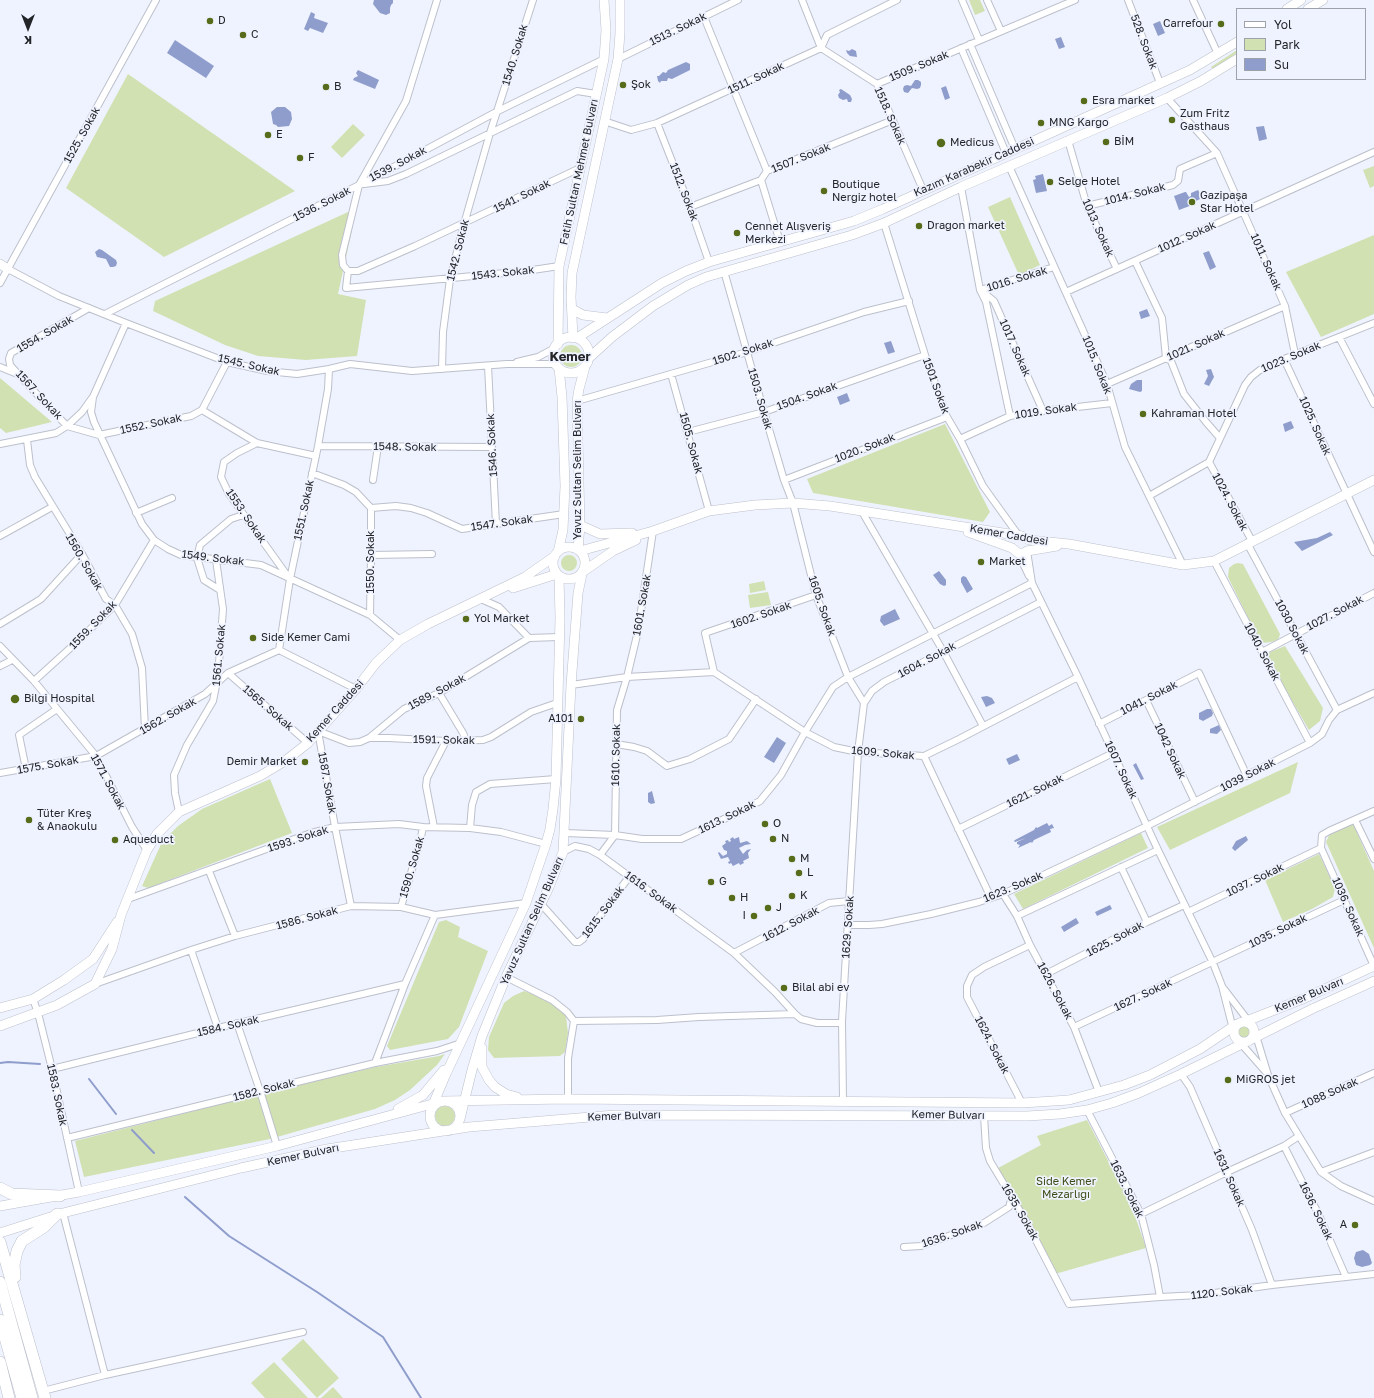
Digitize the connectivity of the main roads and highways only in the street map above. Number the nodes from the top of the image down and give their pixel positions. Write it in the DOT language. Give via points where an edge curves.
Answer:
graph roads {
  1 [pos="604,0"];
  2 [pos="620,0"];
  3 [pos="1301,0"];
  4 [pos="1323,0"];
  5 [pos="1289,8"];
  6 [pos="1310,8"];
  7 [pos="1236,43"];
  8 [pos="1236,60"];
  9 [pos="572,309"];
  10 [pos="607,318"];
  11 [pos="575,338"];
  12 [pos="556,346"];
  13 [pos="589,358"];
  14 [pos="557,366"];
  15 [pos="585,367"];
  16 [pos="1374,480"];
  17 [pos="948,524"];
  18 [pos="580,525"];
  19 [pos="653,531"];
  20 [pos="1019,536"];
  21 [pos="1029,540"];
  22 [pos="1069,544"];
  23 [pos="579,551"];
  24 [pos="1019,551"];
  25 [pos="557,554"];
  26 [pos="583,572"];
  27 [pos="558,575"];
  28 [pos="481,599"];
  29 [pos="121,915"];
  30 [pos="1374,966"];
  31 [pos="1374,981"];
  32 [pos="0,1008"];
  33 [pos="0,1026"];
  34 [pos="1244,1032"];
  35 [pos="482,1036"];
  36 [pos="453,1060"];
  37 [pos="464,1100"];
  38 [pos="532,1100"];
  39 [pos="436,1105"];
  40 [pos="383,1117"];
  41 [pos="460,1119"];
  42 [pos="446,1131"];
  43 [pos="0,1188"];
  44 [pos="60,1196"];
  45 [pos="0,1206"];
  46 [pos="60,1214"];
  47 [pos="0,1232"];
  48 [pos="0,1242"];
  49 [pos="0,1282"];
  50 [pos="18,1302"];
  51 [pos="0,1320"];
  52 [pos="0,1362"];
  53 [pos="44,1394"];
  54 [pos="9,1398"];
  55 [pos="22,1398"];
  56 [pos="32,1398"];
  1 -- 12 [label="main road, Fatih Sultan Mehmet Bulvarı" via="604,59 559,266"];
  2 -- 9 [label="main road, Fatih Sultan Mehmet Bulvarı" via="618,58 572,273"];
  3 -- 5 [label="main road"];
  4 -- 6 [label="main road"];
  7 -- 10 [label="main road, Kazım Karabekir Caddesi" via="1190,70 883,209 854,221 709,262 686,271"];
  8 -- 13 [label="main road, Kazım Karabekir Caddesi" via="1167,98 884,223 845,237 724,271 688,285 668,296 612,337"];
  9 -- 10 [label="main road" via="588,316"];
  9 -- 11 [label="main road, Fatih Sultan Mehmet Bulvarı"];
  10 -- 11 [label="main road, Kazım Karabekir Caddesi"];
  11 -- 12 [label="main road" via="566,338"];
  11 -- 13 [label="main road" via="588,348"];
  12 -- 14 [label="main road" via="553,356"];
  13 -- 15 [label="main road"];
  14 -- 15 [label="main road" via="569,373 575,373"];
  14 -- 25 [label="main road, Yavuz Sultan Selim Bulvarı" via="562,397 564,457 563,530"];
  15 -- 18 [label="main road, Yavuz Sultan Selim Bulvarı" via="577,401"];
  16 -- 22 [label="main road, Kemer Caddesi" via="1214,561 1183,565"];
  17 -- 19 [label="main road, Kemer Caddesi" via="861,510 793,503 709,511"];
  17 -- 20 [label="main road, Kemer Caddesi"];
  17 -- 24 [label="main road"];
  18 -- 19 [label="main road" via="600,534"];
  18 -- 23 [label="main road, Yavuz Sultan Selim Bulvarı"];
  19 -- 23 [label="main road, Kemer Caddesi"];
  19 -- 26 [label="main road, Kemer Caddesi" via="613,552"];
  20 -- 21 [label="main road, Kemer Caddesi"];
  20 -- 24 [label="main road" via="1014,537 1011,543"];
  21 -- 22 [label="main road, Kemer Caddesi"];
  21 -- 24 [label="main road" via="1030,548"];
  22 -- 24 [label="main road"];
  23 -- 25 [label="main road" via="572,547"];
  23 -- 26 [label="main road" via="585,560"];
  25 -- 27 [label="main road" via="553,565"];
  25 -- 28 [label="main road, Kemer Caddesi" via="525,577"];
  26 -- 27 [label="main road" via="569,580"];
  26 -- 35 [label="main road, Yavuz Sultan Selim Bulvarı" via="578,594 571,685 563,852"];
  27 -- 28 [label="main road, Kemer Caddesi"];
  27 -- 36 [label="main road, Yavuz Sultan Selim Bulvarı" via="556,779 546,844 526,903"];
  28 -- 29 [label="main road, Kemer Caddesi" via="400,640 376,663 308,743 285,761 260,776 179,812 156,834"];
  29 -- 32 [label="main road, Kemer Caddesi" via="93,959 33,999"];
  29 -- 33 [label="main road, Kemer Caddesi" via="112,949 96,984 57,1005"];
  30 -- 34 [label="main road, Kemer Bulvarı" via="1305,998"];
  31 -- 34 [label="main road, Kemer Bulvarı" via="1312,1009"];
  34 -- 38 [label="main road, Kemer Bulvarı" via="1200,1049 1150,1075 1069,1100 1022,1103"];
  34 -- 42 [label="main road, Kemer Bulvarı" via="1181,1074 1112,1103 1060,1114 615,1115 508,1123"];
  35 -- 37 [label="main road, Yavuz Sultan Selim Bulvarı"];
  35 -- 38 [label="main road" via="482,1067 489,1080 506,1094"];
  36 -- 39 [label="main road, Yavuz Sultan Selim Bulvarı"];
  36 -- 40 [label="main road" via="423,1095"];
  37 -- 38 [label="main road, Kemer Bulvarı"];
  37 -- 39 [label="main road, Kemer Bulvarı"];
  37 -- 41 [label="main road, Yavuz Sultan Selim Bulvarı"];
  39 -- 40 [label="main road, Kemer Bulvarı"];
  39 -- 41 [label="main road" via="452,1103 460,1114"];
  39 -- 42 [label="main road" via="430,1115 433,1125 436,1129"];
  40 -- 44 [label="main road, Kemer Bulvarı" via="277,1146"];
  41 -- 42 [label="main road" via="455,1127"];
  42 -- 46 [label="main road, Kemer Bulvarı" via="320,1150"];
  43 -- 44 [label="highway" via="12,1194"];
  44 -- 45 [label="main road, Kemer Bulvarı"];
  46 -- 47 [label="main road, Kemer Bulvarı"];
  46 -- 50 [label="highway" via="22,1241 17,1251 14,1265"];
  48 -- 50 [label="highway"];
  49 -- 56 [label="highway"];
  50 -- 53 [label="highway"];
  51 -- 55 [label="highway"];
  52 -- 54 [label="highway"];
}
